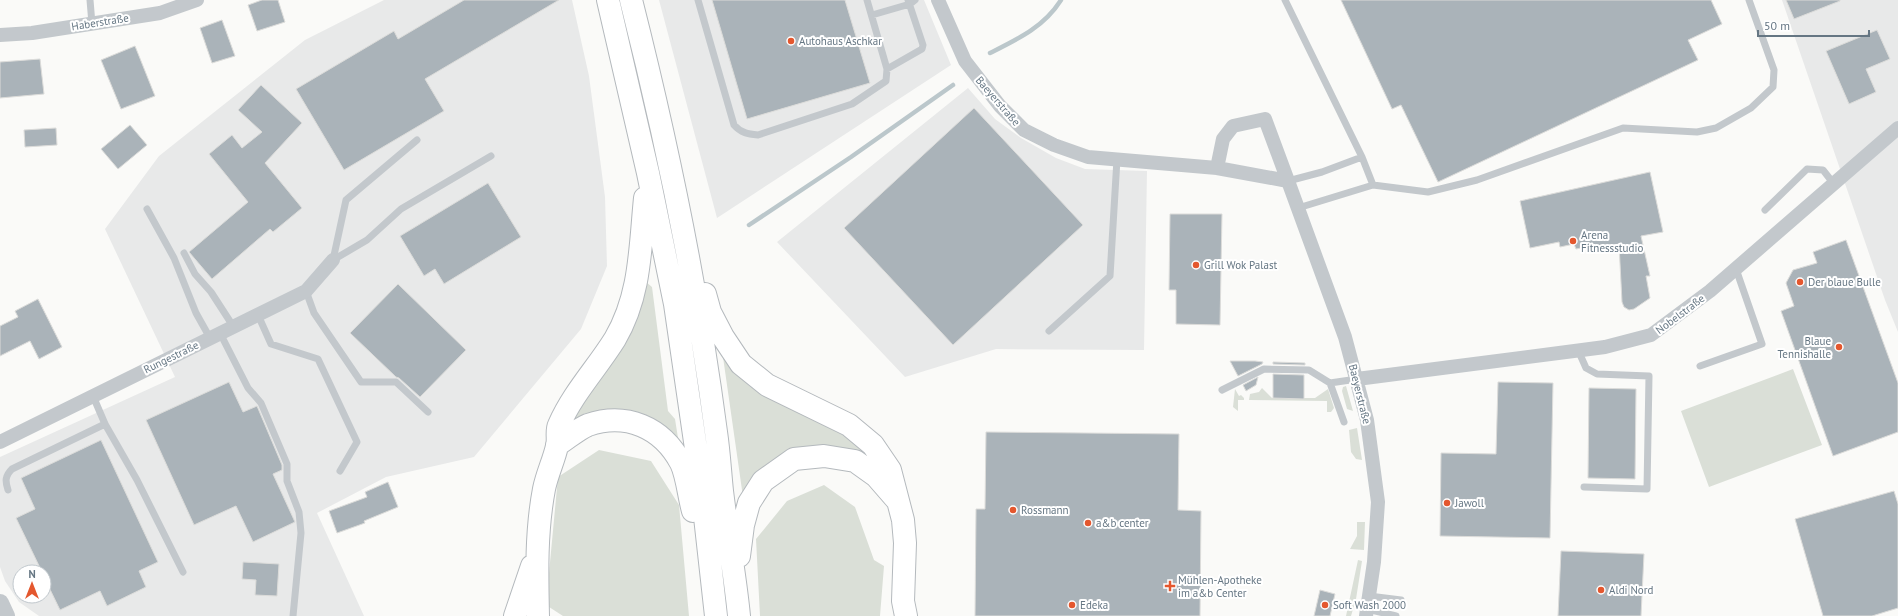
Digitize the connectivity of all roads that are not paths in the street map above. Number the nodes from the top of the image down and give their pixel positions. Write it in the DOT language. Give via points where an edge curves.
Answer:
graph roads {
  1 [pos="90,0"];
  2 [pos="197,0"];
  3 [pos="608,0"];
  4 [pos="631,0"];
  5 [pos="698,0"];
  6 [pos="867,0"];
  7 [pos="938,0"];
  8 [pos="1285,0"];
  9 [pos="1749,0"];
  10 [pos="911,1"];
  11 [pos="872,15"];
  12 [pos="92,24"];
  13 [pos="0,35"];
  14 [pos="887,69"];
  15 [pos="1898,128"];
  16 [pos="417,140"];
  17 [pos="491,156"];
  18 [pos="1362,157"];
  19 [pos="1117,159"];
  20 [pos="1217,168"];
  21 [pos="648,173"];
  22 [pos="1288,181"];
  23 [pos="1834,184"];
  24 [pos="1373,185"];
  25 [pos="677,203"];
  26 [pos="1298,208"];
  27 [pos="147,209"];
  28 [pos="1765,210"];
  29 [pos="184,253"];
  30 [pos="333,260"];
  31 [pos="1736,268"];
  32 [pos="306,291"];
  33 [pos="258,314"];
  34 [pos="233,326"];
  35 [pos="1049,330"];
  36 [pos="215,335"];
  37 [pos="1578,350"];
  38 [pos="1700,366"];
  39 [pos="1356,379"];
  40 [pos="1330,383"];
  41 [pos="1222,390"];
  42 [pos="93,396"];
  43 [pos="428,412"];
  44 [pos="1344,422"];
  45 [pos="105,424"];
  46 [pos="0,442"];
  47 [pos="557,445"];
  48 [pos="340,471"];
  49 [pos="1584,487"];
  50 [pos="8,490"];
  51 [pos="899,503"];
  52 [pos="536,554"];
  53 [pos="182,572"];
  54 [pos="736,580"];
  55 [pos="1401,600"];
  56 [pos="0,603"];
  57 [pos="715,607"];
  58 [pos="1367,607"];
  59 [pos="903,611"];
  60 [pos="6,616"];
  61 [pos="293,616"];
  62 [pos="515,616"];
  63 [pos="538,616"];
  64 [pos="739,616"];
  65 [pos="1396,616"];
  1 -- 12 [label="lane"];
  2 -- 12 [label="street, Haberstraße" via="160,13"];
  3 -- 21 [label="highway"];
  4 -- 25 [label="highway"];
  5 -- 14 [label="lane" via="734,125 747,134 758,135 852,104 886,81"];
  6 -- 11 [label="lane"];
  7 -- 19 [label="street, Baeyerstraße" via="965,61 1000,106 1024,130 1054,145 1088,157"];
  8 -- 18 [label="lane"];
  9 -- 24 [label="lane" via="1774,70 1773,87 1751,108 1716,128 1697,132 1623,128 1477,180 1428,192"];
  10 -- 11 [label="lane"];
  10 -- 14 [label="lane" via="922,49"];
  11 -- 14 [label="lane"];
  12 -- 13 [label="street, Haberstraße"];
  15 -- 23 [label="street, Nobelstraße"];
  16 -- 30 [label="lane" via="346,200"];
  17 -- 30 [label="lane" via="401,209 367,240"];
  18 -- 22 [label="lane"];
  18 -- 24 [label="lane"];
  19 -- 20 [label="street, Baeyerstraße"];
  19 -- 35 [label="lane" via="1110,276"];
  20 -- 22 [label="street, Baeyerstraße"];
  20 -- 22 [label="street, Baeyerstraße" via="1223,138 1233,126 1265,119"];
  21 -- 47 [label="highway" via="641,254 630,306 616,337 576,394 558,426"];
  21 -- 57 [label="highway" via="675,304 702,490"];
  22 -- 26 [label="street, Baeyerstraße"];
  23 -- 28 [label="lane" via="1822,170 1808,169"];
  23 -- 31 [label="street, Nobelstraße"];
  24 -- 26 [label="lane"];
  25 -- 51 [label="highway" via="710,312 741,364 767,385 849,425 873,445 890,470"];
  25 -- 54 [label="highway" via="717,433 722,491"];
  26 -- 39 [label="street, Baeyerstraße" via="1345,337"];
  27 -- 36 [label="lane" via="174,258 196,313"];
  29 -- 34 [label="lane" via="195,274 211,292"];
  30 -- 32 [label="street, Rungestraße"];
  31 -- 37 [label="street, Nobelstraße" via="1651,335 1605,347"];
  31 -- 38 [label="lane" via="1762,344"];
  32 -- 33 [label="street, Rungestraße"];
  32 -- 43 [label="lane" via="314,313 361,382 396,382"];
  33 -- 34 [label="street, Rungestraße"];
  33 -- 48 [label="lane" via="271,344 318,359 357,442"];
  34 -- 36 [label="street, Rungestraße"];
  36 -- 42 [label="street, Rungestraße"];
  36 -- 61 [label="lane" via="248,388 261,403 287,464 287,481 299,512 301,533"];
  37 -- 39 [label="street, Nobelstraße"];
  37 -- 49 [label="lane" via="1586,368 1597,374 1649,376 1647,489"];
  39 -- 40 [label="lane"];
  39 -- 58 [label="street, Baeyerstraße" via="1367,420 1378,502 1374,562"];
  40 -- 41 [label="lane" via="1309,370 1264,369"];
  40 -- 44 [label="lane"];
  42 -- 45 [label="lane"];
  42 -- 46 [label="street, Rungestraße"];
  45 -- 50 [label="lane" via="12,469 5,481"];
  45 -- 53 [label="lane" via="137,480"];
  47 -- 52 [label="highway" via="544,490"];
  47 -- 57 [label="highway" via="587,426 614,419 641,424 666,442 681,464"];
  51 -- 54 [label="highway" via="876,476 854,460 824,456 794,459 763,481 749,503 743,525"];
  51 -- 59 [label="highway" via="905,543"];
  52 -- 62 [label="highway"];
  52 -- 63 [label="highway"];
  54 -- 64 [label="highway"];
  55 -- 58 [label="lane"];
  56 -- 60 [label="street"];
  58 -- 65 [label="lane"];
}
